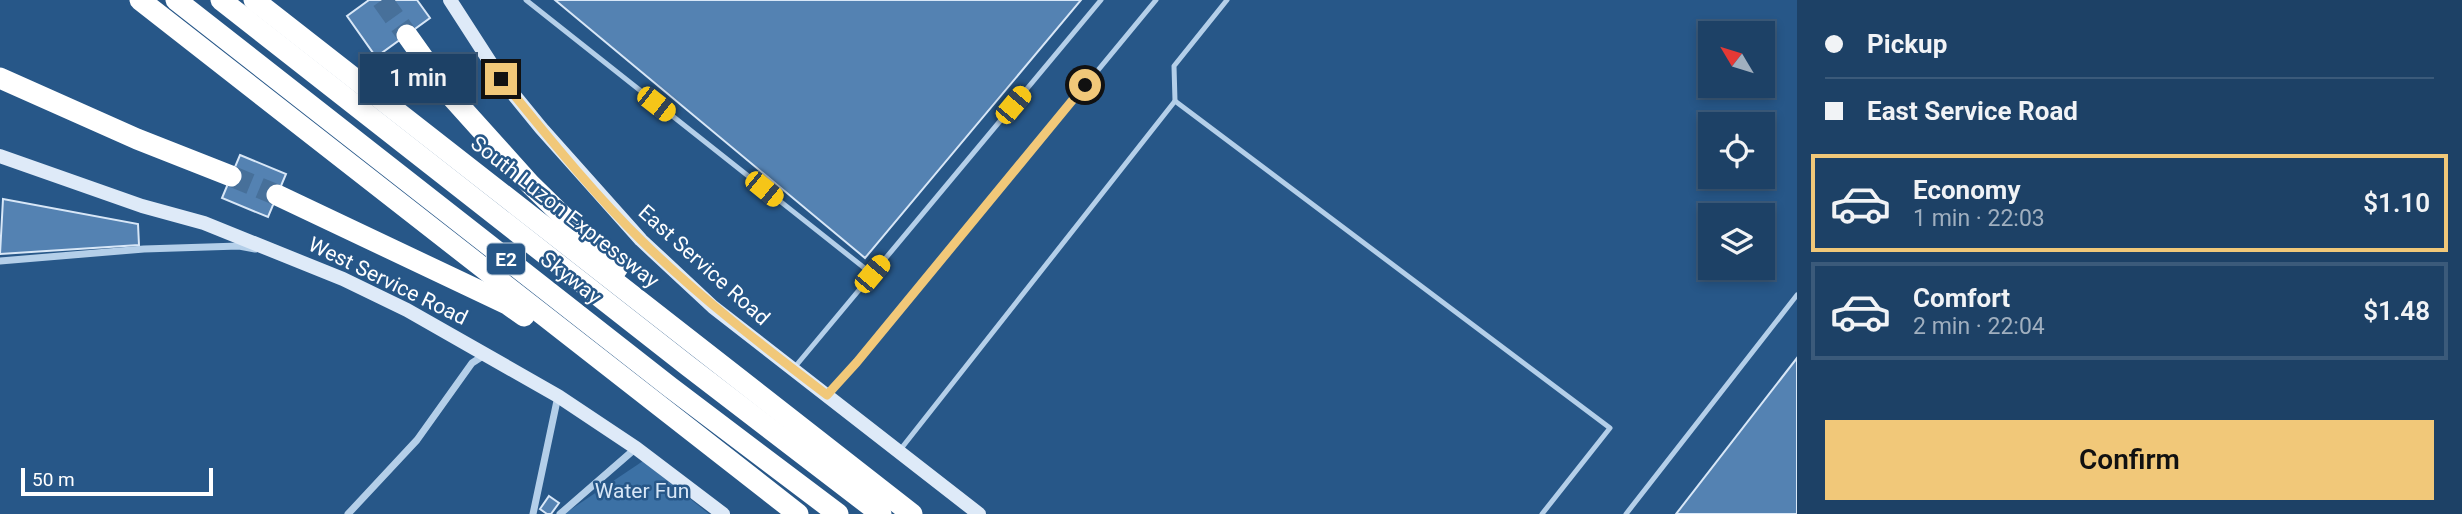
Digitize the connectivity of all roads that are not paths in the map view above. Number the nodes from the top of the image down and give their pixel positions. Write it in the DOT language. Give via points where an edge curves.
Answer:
graph roads {
  1 [pos="140,0"];
  2 [pos="176,0"];
  3 [pos="221,0"];
  4 [pos="254,0"];
  5 [pos="450,0"];
  6 [pos="526,0"];
  7 [pos="1101,0"];
  8 [pos="1156,0"];
  9 [pos="1227,0"];
  10 [pos="407,35"];
  11 [pos="0,78"];
  12 [pos="1175,101"];
  13 [pos="0,156"];
  14 [pos="231,176"];
  15 [pos="276,195"];
  16 [pos="279,253"];
  17 [pos="0,261"];
  18 [pos="872,274"];
  19 [pos="1797,295"];
  20 [pos="700,348"];
  21 [pos="486,354"];
  22 [pos="793,369"];
  23 [pos="827,395"];
  24 [pos="558,396"];
  25 [pos="665,411"];
  26 [pos="636,448"];
  27 [pos="898,452"];
  28 [pos="348,514"];
  29 [pos="533,514"];
  30 [pos="560,514"];
  31 [pos="723,514"];
  32 [pos="798,514"];
  33 [pos="838,514"];
  34 [pos="881,514"];
  35 [pos="912,514"];
  36 [pos="979,514"];
  37 [pos="1542,514"];
  38 [pos="1626,514"];
  1 -- 25 [label="highway, E2"];
  2 -- 33 [label="highway, Skyway / E2"];
  3 -- 34 [label="highway, Skyway / E2"];
  4 -- 20 [label="highway, South Luzon Expressway / E2"];
  5 -- 22 [label="main road, East Service Road" via="501,79 641,240 713,307"];
  6 -- 18 [label="lane"];
  7 -- 18 [label="lane"];
  8 -- 23 [label="lane"];
  9 -- 12 [label="lane" via="1174,66"];
  10 -- 20 [label="highway" via="449,94 530,184"];
  11 -- 14 [label="highway"];
  12 -- 27 [label="lane"];
  12 -- 37 [label="lane" via="1610,428"];
  13 -- 16 [label="main road, West Service Road" via="204,223"];
  15 -- 25 [label="highway" via="507,304"];
  16 -- 17 [label="street" via="240,246"];
  16 -- 21 [label="main road, West Service Road" via="396,305"];
  18 -- 22 [label="lane"];
  19 -- 38 [label="lane"];
  20 -- 35 [label="highway, South Luzon Expressway / E2"];
  21 -- 24 [label="main road, West Service Road"];
  21 -- 28 [label="street" via="472,363 417,440"];
  22 -- 23 [label="main road, East Service Road"];
  23 -- 27 [label="main road, East Service Road"];
  24 -- 26 [label="main road, West Service Road"];
  24 -- 29 [label="street"];
  25 -- 32 [label="highway, E2"];
  26 -- 30 [label="street"];
  26 -- 31 [label="main road, West Service Road"];
  27 -- 36 [label="main road, East Service Road"];
}
